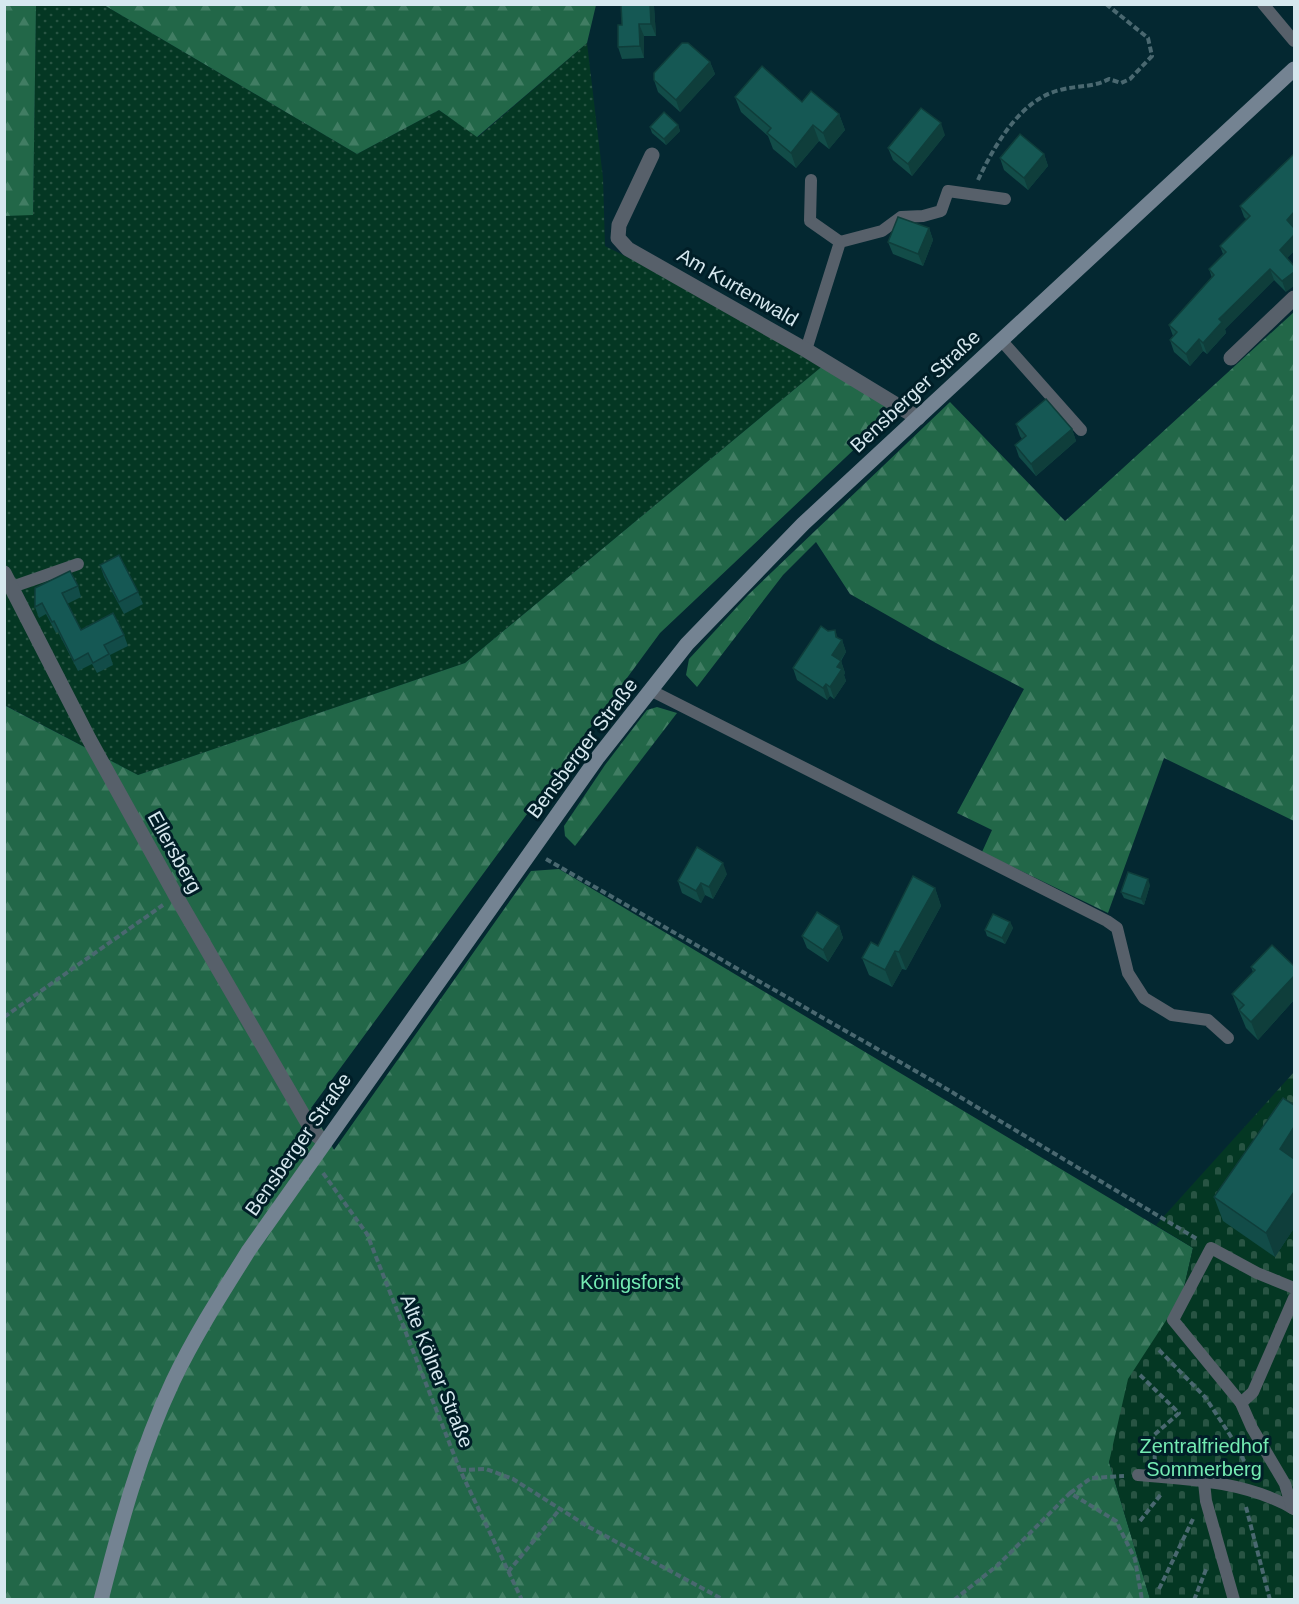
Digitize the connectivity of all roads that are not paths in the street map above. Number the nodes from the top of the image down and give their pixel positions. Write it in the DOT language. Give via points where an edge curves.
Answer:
graph roads {
  1 [pos="1263,4"];
  2 [pos="1294,40"];
  3 [pos="1294,69"];
  4 [pos="652,155"];
  5 [pos="812,180"];
  6 [pos="1005,199"];
  7 [pos="840,242"];
  8 [pos="1294,298"];
  9 [pos="1001,340"];
  10 [pos="806,350"];
  11 [pos="1231,358"];
  12 [pos="918,418"];
  13 [pos="1081,430"];
  14 [pos="78,564"];
  15 [pos="4,573"];
  16 [pos="12,587"];
  17 [pos="651,690"];
  18 [pos="1228,1038"];
  19 [pos="325,1142"];
  20 [pos="1294,1288"];
  21 [pos="1294,1298"];
  22 [pos="1241,1403"];
  23 [pos="1138,1475"];
  24 [pos="1205,1488"];
  25 [pos="1293,1508"];
  26 [pos="101,1599"];
  27 [pos="1234,1599"];
  1 -- 2 [label="lane"];
  3 -- 9 [label="main road, Bensberger Straße"];
  4 -- 10 [label="street, Am Kurtenwald" via="619,225 618,238 628,249"];
  5 -- 7 [label="lane" via="810,221"];
  6 -- 7 [label="lane" via="948,191 941,211 901,217 882,231"];
  7 -- 10 [label="lane"];
  8 -- 11 [label="street"];
  9 -- 12 [label="main road, Bensberger Straße"];
  9 -- 13 [label="lane"];
  10 -- 12 [label="street, Am Kurtenwald"];
  12 -- 17 [label="main road, Bensberger Straße" via="733,594"];
  14 -- 16 [label="lane"];
  15 -- 16 [label="street, Ellersberg"];
  16 -- 19 [label="street, Ellersberg" via="89,739 176,896 313,1132"];
  17 -- 18 [label="lane" via="1107,921 1117,928 1128,973 1144,998 1172,1014 1209,1020"];
  17 -- 19 [label="main road, Bensberger Straße" via="598,757"];
  19 -- 26 [label="main road, Bensberger Straße" via="206,1318 173,1381 132,1486"];
  20 -- 22 [label="lane" via="1211,1248 1173,1320"];
  21 -- 22 [label="lane" via="1253,1392"];
  22 -- 25 [label="lane" via="1285,1484"];
  23 -- 24 [label="lane" via="1174,1477"];
  24 -- 25 [label="lane" via="1241,1489"];
  24 -- 27 [label="lane"];
}
